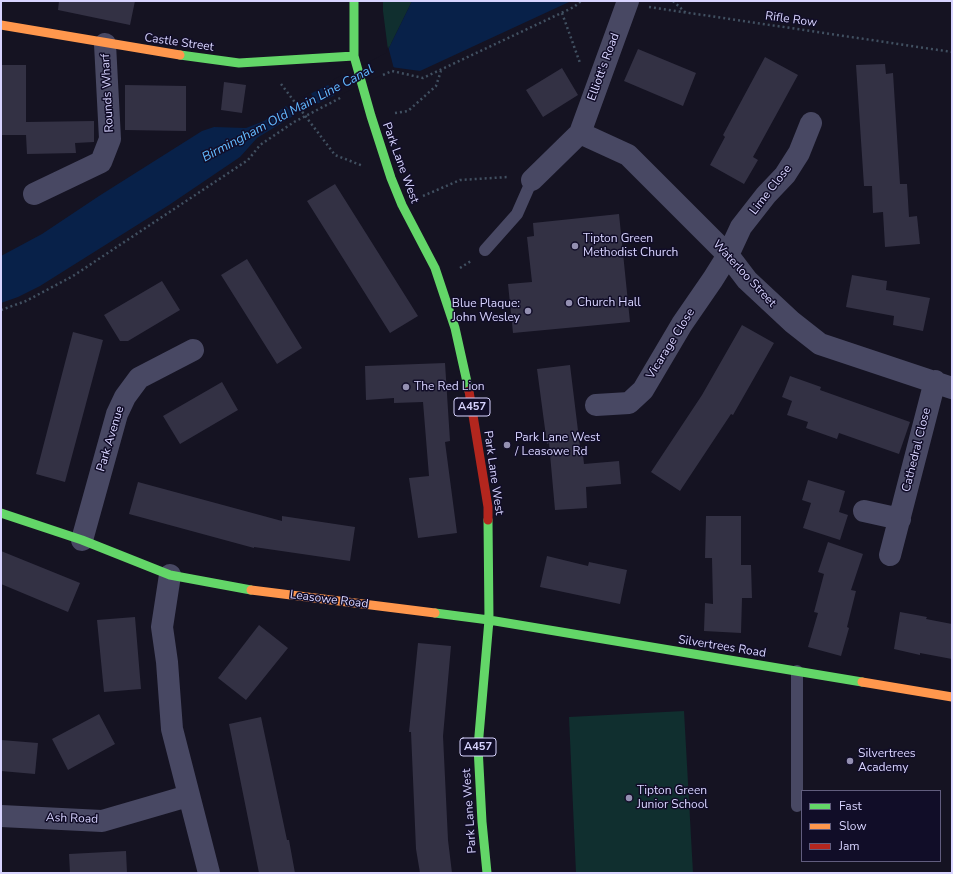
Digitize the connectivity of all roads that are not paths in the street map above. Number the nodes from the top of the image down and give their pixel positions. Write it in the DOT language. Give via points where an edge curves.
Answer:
graph roads {
  1 [pos="354,1"];
  2 [pos="628,2"];
  3 [pos="1,25"];
  4 [pos="105,44"];
  5 [pos="354,56"];
  6 [pos="811,123"];
  7 [pos="580,133"];
  8 [pos="532,180"];
  9 [pos="34,194"];
  10 [pos="485,250"];
  11 [pos="728,255"];
  12 [pos="193,350"];
  13 [pos="943,385"];
  14 [pos="596,405"];
  15 [pos="864,511"];
  16 [pos="1,513"];
  17 [pos="900,519"];
  18 [pos="82,540"];
  19 [pos="890,555"];
  20 [pos="170,575"];
  21 [pos="489,620"];
  22 [pos="797,671"];
  23 [pos="952,697"];
  24 [pos="188,796"];
  25 [pos="797,806"];
  26 [pos="1,816"];
  27 [pos="209,873"];
  28 [pos="487,873"];
  1 -- 5 [label="street, Park Lane West / A457"];
  2 -- 7 [label="street, Elliott's Road"];
  3 -- 4 [label="street, Castle Street"];
  4 -- 5 [label="street, Castle Street" via="239,63"];
  4 -- 9 [label="street, Rounds Wharf" via="110,139 101,162"];
  5 -- 21 [label="street, Park Lane West / A457" via="391,178 435,268 455,328 468,386 488,507"];
  6 -- 11 [label="street, Lime Close" via="786,175 766,195 741,227"];
  7 -- 8 [label="street"];
  7 -- 11 [label="street, Waterloo Street" via="628,155"];
  8 -- 10 [label="lane" via="517,214"];
  11 -- 13 [label="street, Waterloo Street" via="747,280 820,344"];
  11 -- 14 [label="street, Vicarage Close" via="682,324 643,390 629,403"];
  12 -- 18 [label="street, Park Avenue" via="139,378 126,397 117,414"];
  13 -- 17 [label="street, Cathedral Close"];
  15 -- 17 [label="street"];
  16 -- 18 [label="street, Leasowe Road"];
  17 -- 19 [label="street, Cathedral Close"];
  18 -- 20 [label="street, Leasowe Road"];
  20 -- 21 [label="street, Leasowe Road" via="248,590"];
  20 -- 24 [label="street" via="162,627 172,729"];
  21 -- 22 [label="street, Silvertrees Road"];
  21 -- 28 [label="street, Park Lane West / A457" via="478,747"];
  22 -- 23 [label="street, Silvertrees Road"];
  22 -- 25 [label="lane"];
  24 -- 26 [label="street, Ash Road" via="102,820"];
  24 -- 27 [label="street"];
}
